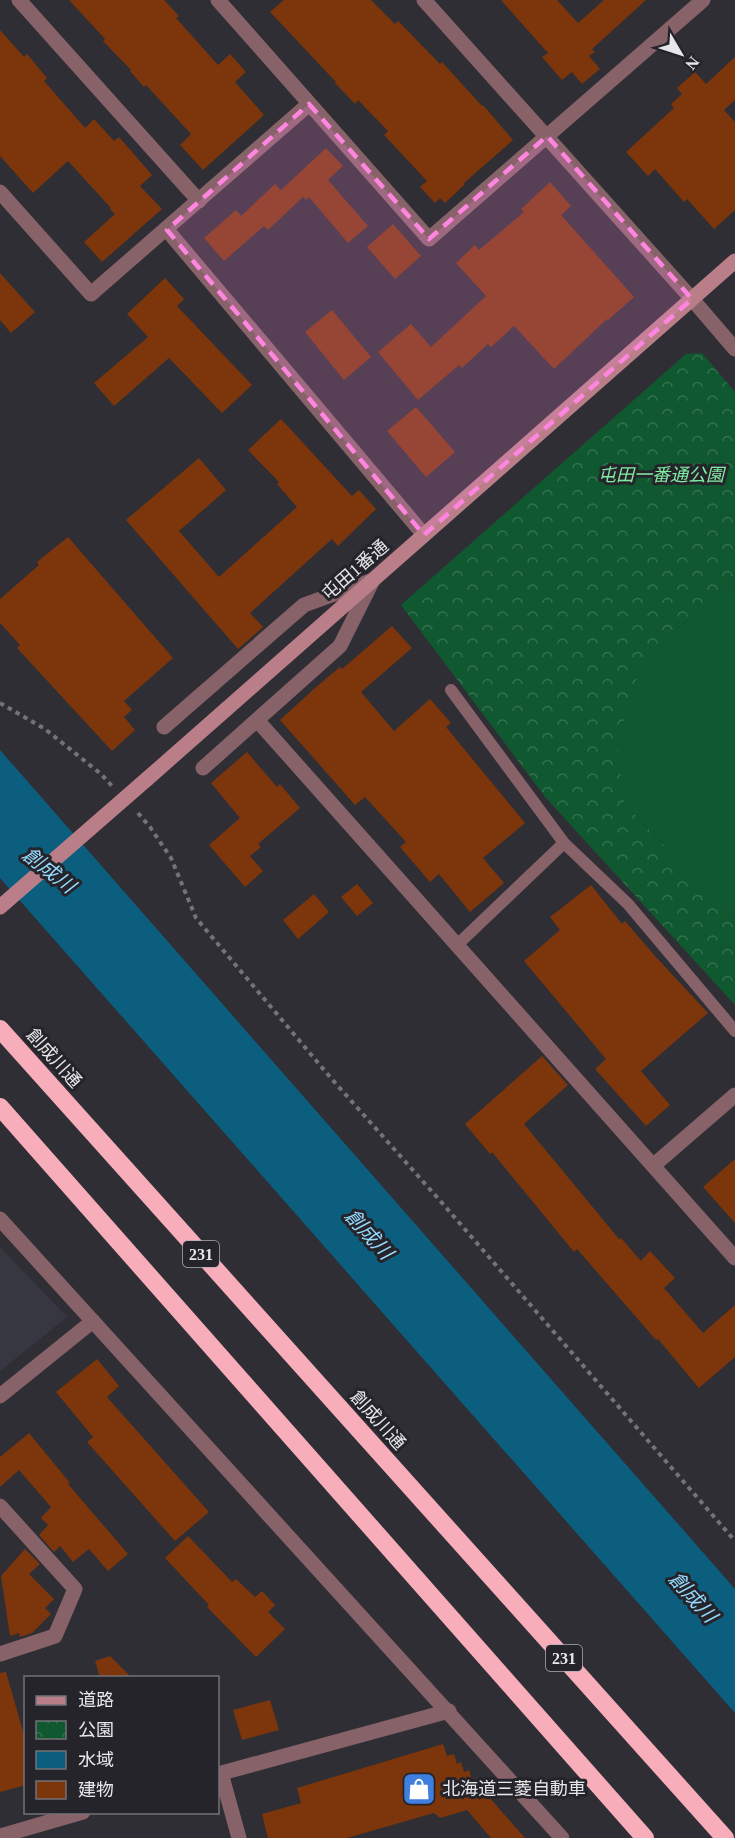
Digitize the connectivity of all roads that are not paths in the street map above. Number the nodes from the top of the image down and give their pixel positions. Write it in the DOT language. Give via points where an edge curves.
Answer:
graph roads {
  1 [pos="19,0"];
  2 [pos="218,0"];
  3 [pos="424,0"];
  4 [pos="703,0"];
  5 [pos="309,104"];
  6 [pos="547,136"];
  7 [pos="0,192"];
  8 [pos="199,201"];
  9 [pos="167,230"];
  10 [pos="735,261"];
  11 [pos="692,298"];
  12 [pos="735,349"];
  13 [pos="424,535"];
  14 [pos="373,580"];
  15 [pos="451,690"];
  16 [pos="257,720"];
  17 [pos="164,727"];
  18 [pos="204,768"];
  19 [pos="564,843"];
  20 [pos="0,907"];
  21 [pos="456,946"];
  22 [pos="0,1029"];
  23 [pos="735,1031"];
  24 [pos="735,1095"];
  25 [pos="0,1107"];
  26 [pos="654,1165"];
  27 [pos="0,1219"];
  28 [pos="735,1258"];
  29 [pos="93,1321"];
  30 [pos="0,1396"];
  31 [pos="0,1506"];
  32 [pos="0,1654"];
  33 [pos="449,1711"];
  34 [pos="220,1774"];
  35 [pos="76,1814"];
  36 [pos="0,1836"];
  37 [pos="239,1838"];
  38 [pos="562,1838"];
  39 [pos="645,1838"];
  40 [pos="725,1838"];
  1 -- 8 [label="street"];
  2 -- 5 [label="street"];
  3 -- 6 [label="street"];
  4 -- 6 [label="street"];
  5 -- 6 [label="street" via="429,239"];
  5 -- 8 [label="street"];
  6 -- 11 [label="street"];
  7 -- 9 [label="street" via="92,294"];
  8 -- 9 [label="street"];
  9 -- 13 [label="street"];
  10 -- 11 [label="street, 屯田1番通"];
  11 -- 12 [label="street"];
  11 -- 13 [label="street, 屯田1番通"];
  13 -- 14 [label="street, 屯田1番通"];
  14 -- 16 [label="street" via="340,646"];
  14 -- 17 [label="street" via="304,604"];
  14 -- 20 [label="street, 屯田1番通, bridge"];
  15 -- 19 [label="lane"];
  16 -- 18 [label="street"];
  16 -- 21 [label="street"];
  19 -- 21 [label="lane"];
  19 -- 23 [label="lane" via="628,904"];
  21 -- 26 [label="street"];
  22 -- 40 [label="highway, 創成川通 / 231"];
  24 -- 26 [label="street"];
  25 -- 39 [label="highway"];
  26 -- 28 [label="street"];
  27 -- 29 [label="street"];
  29 -- 30 [label="street"];
  29 -- 33 [label="street"];
  31 -- 32 [label="street" via="75,1589 55,1636"];
  33 -- 34 [label="street"];
  33 -- 38 [label="street"];
  34 -- 37 [label="street"];
  35 -- 36 [label="street"];
}
